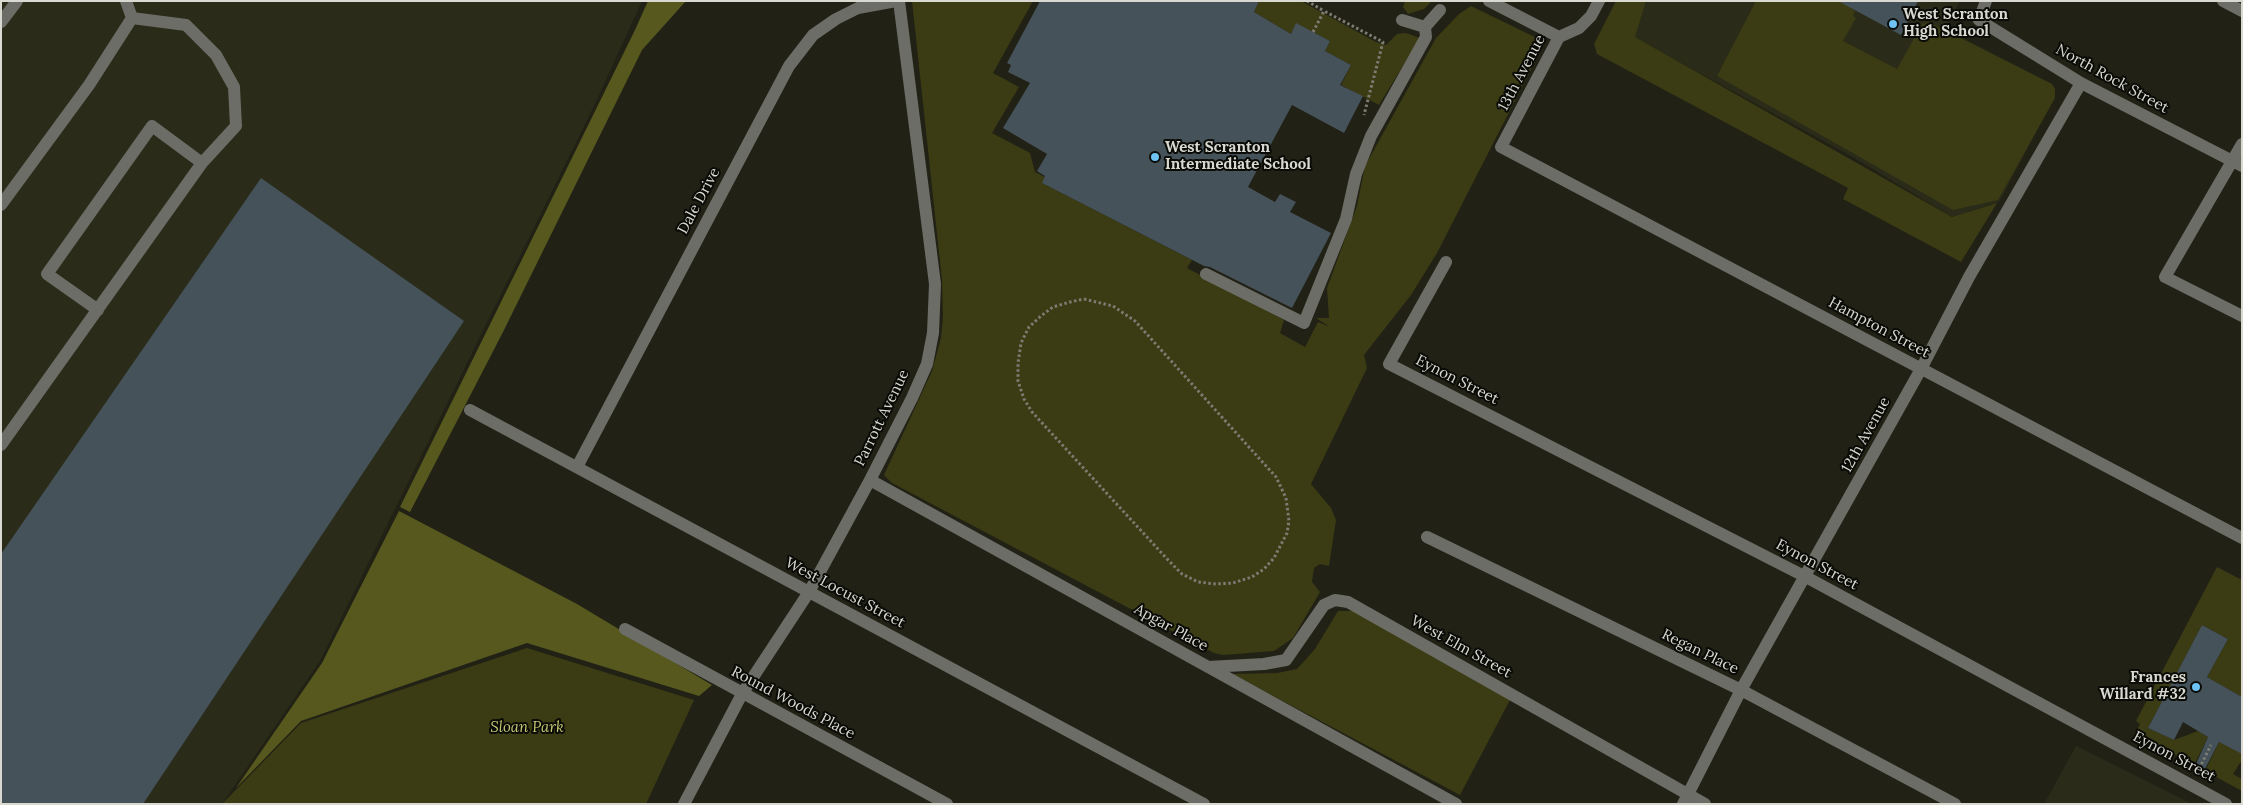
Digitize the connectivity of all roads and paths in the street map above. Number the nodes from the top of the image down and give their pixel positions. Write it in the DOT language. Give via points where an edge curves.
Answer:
graph roads {
  1 [pos="17,1"];
  2 [pos="126,1"];
  3 [pos="898,1"];
  4 [pos="1307,1"];
  5 [pos="1489,1"];
  6 [pos="1599,1"];
  7 [pos="1986,1"];
  8 [pos="2222,1"];
  9 [pos="1440,10"];
  10 [pos="1324,11"];
  11 [pos="2242,11"];
  12 [pos="132,18"];
  13 [pos="1402,20"];
  14 [pos="1,22"];
  15 [pos="1426,27"];
  16 [pos="1313,32"];
  17 [pos="1559,37"];
  18 [pos="2081,83"];
  19 [pos="1364,116"];
  20 [pos="2242,144"];
  21 [pos="1501,147"];
  22 [pos="202,163"];
  23 [pos="2237,164"];
  24 [pos="1,205"];
  25 [pos="1446,262"];
  26 [pos="1206,274"];
  27 [pos="98,310"];
  28 [pos="2242,316"];
  29 [pos="1135,321"];
  30 [pos="1921,369"];
  31 [pos="470,410"];
  32 [pos="1,445"];
  33 [pos="577,467"];
  34 [pos="870,480"];
  35 [pos="1427,537"];
  36 [pos="2242,538"];
  37 [pos="1806,577"];
  38 [pos="809,592"];
  39 [pos="625,629"];
  40 [pos="1208,667"];
  41 [pos="1741,690"];
  42 [pos="742,694"];
  43 [pos="2211,745"];
  44 [pos="2191,785"];
  45 [pos="1685,799"];
  46 [pos="684,804"];
  47 [pos="947,804"];
  48 [pos="1204,804"];
  49 [pos="1456,804"];
  50 [pos="1705,804"];
  51 [pos="1955,804"];
  52 [pos="2226,804"];
  1 -- 14 [label="street"];
  2 -- 12 [label="street"];
  3 -- 33 [label="street, Dale Drive" via="858,8 836,19 813,35 789,66"];
  3 -- 34 [label="street, Parrott Avenue" via="935,284 933,333 927,364"];
  4 -- 10 [label="path"];
  5 -- 17 [label="street"];
  6 -- 17 [label="street, 13th Avenue" via="1579,28"];
  7 -- 18 [label="street, North Rock Street" via="1979,20"];
  8 -- 11 [label="street"];
  9 -- 15 [label="street"];
  10 -- 16 [label="path"];
  10 -- 19 [label="path" via="1383,42"];
  12 -- 22 [label="street" via="186,25 216,54 234,87 236,126"];
  12 -- 24 [label="street" via="89,85"];
  13 -- 15 [label="street"];
  15 -- 26 [label="street" via="1426,37 1371,136 1356,174 1346,219 1304,323"];
  17 -- 21 [label="street, 13th Avenue"];
  18 -- 23 [label="street, North Rock Street"];
  18 -- 30 [label="street, 12th Avenue" via="1969,276"];
  20 -- 23 [label="street"];
  21 -- 30 [label="street, Hampton Street"];
  22 -- 27 [label="street"];
  22 -- 27 [label="street" via="152,126 74,235 47,274"];
  23 -- 28 [label="street" via="2165,277"];
  25 -- 37 [label="street, Eynon Street" via="1389,364"];
  27 -- 32 [label="street"];
  29 -- 29 [label="path" via="1268,467 1283,488 1288,509 1287,533 1274,558 1252,577 1216,584 1198,582 1182,574 1032,412 1024,399 1018,381 1021,343 1029,327 1041,316 1053,308 1084,299 1114,306"];
  30 -- 36 [label="street, Hampton Street"];
  30 -- 37 [label="street, 12th Avenue"];
  31 -- 33 [label="street, West Locust Street"];
  33 -- 38 [label="street, West Locust Street"];
  34 -- 38 [label="street, Parrott Avenue"];
  34 -- 40 [label="street, Apgar Place"];
  35 -- 41 [label="street, Regan Place"];
  37 -- 41 [label="street, 12th Avenue"];
  37 -- 44 [label="street, Eynon Street"];
  38 -- 42 [label="street, Parrott Avenue"];
  38 -- 48 [label="street, West Locust Street"];
  39 -- 42 [label="street, Round Woods Place"];
  40 -- 45 [label="street, West Elm Street" via="1286,660 1324,605 1335,600 1348,602"];
  40 -- 49 [label="street, Apgar Place"];
  41 -- 45 [label="street, 12th Avenue"];
  41 -- 51 [label="street, Regan Place"];
  42 -- 46 [label="street, Parrott Avenue"];
  42 -- 47 [label="street, Round Woods Place"];
  43 -- 44 [label="path"];
  44 -- 52 [label="street, Eynon Street"];
  45 -- 50 [label="street, West Elm Street"];
}
